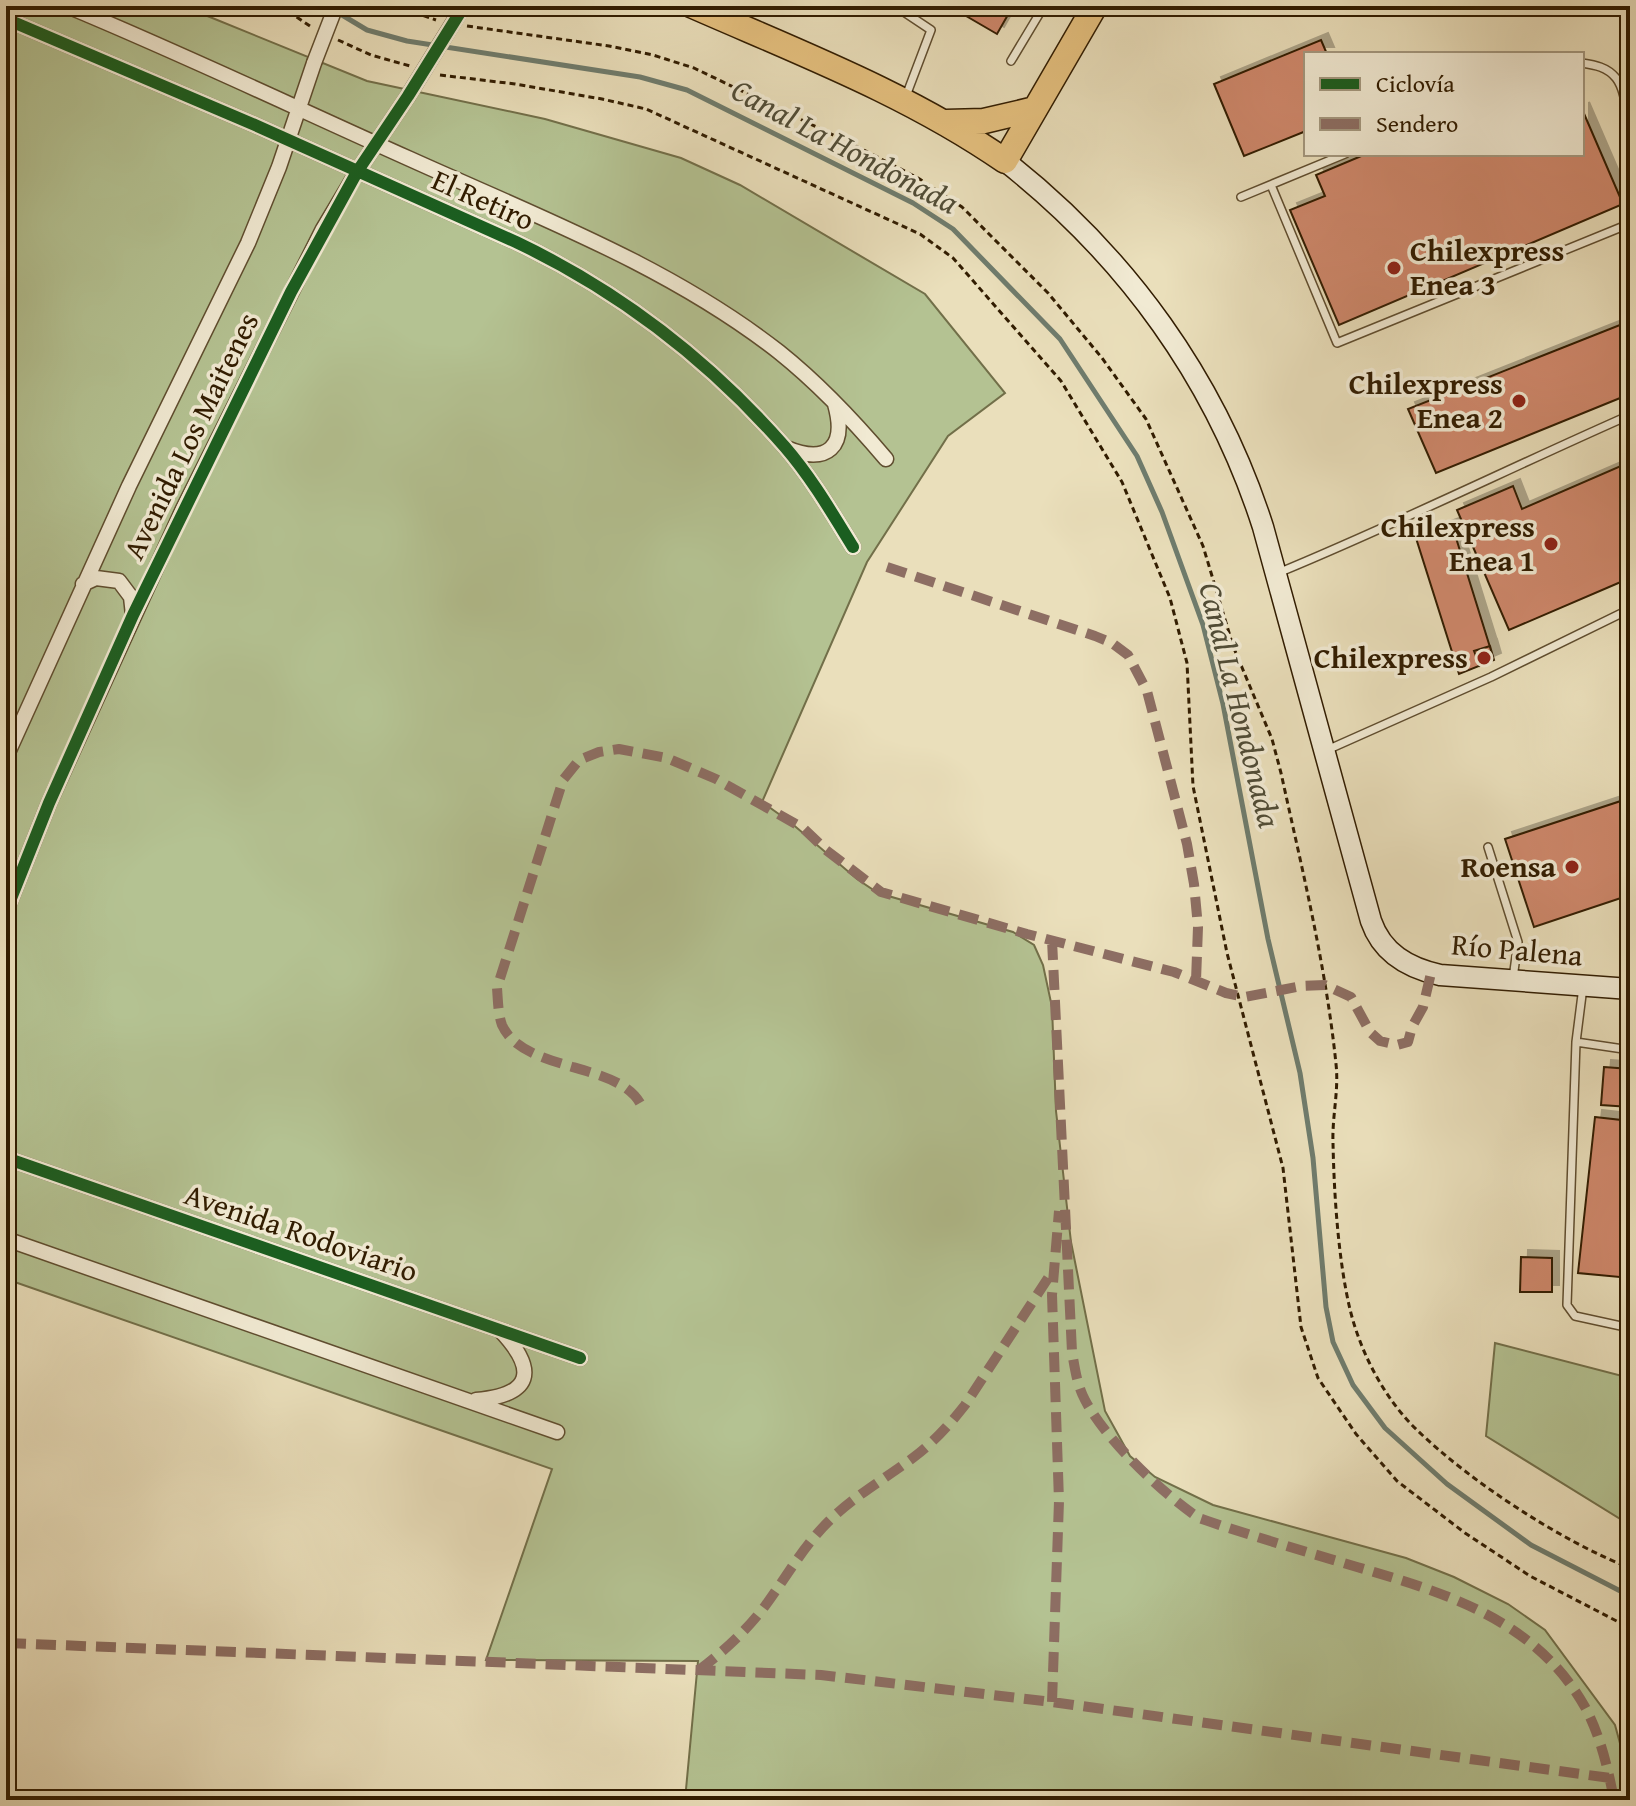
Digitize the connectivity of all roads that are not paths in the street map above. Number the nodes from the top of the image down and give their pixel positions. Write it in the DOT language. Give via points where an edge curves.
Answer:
graph roads {
  1 [pos="67,6"];
  2 [pos="336,6"];
  3 [pos="464,6"];
  4 [pos="693,6"];
  5 [pos="895,6"];
  6 [pos="1044,6"];
  7 [pos="1095,6"];
  8 [pos="6,19"];
  9 [pos="1011,61"];
  10 [pos="1584,63"];
  11 [pos="905,99"];
  12 [pos="1628,102"];
  13 [pos="298,107"];
  14 [pos="1035,109"];
  15 [pos="946,122"];
  16 [pos="289,140"];
  17 [pos="376,144"];
  18 [pos="1340,156"];
  19 [pos="1005,161"];
  20 [pos="357,172"];
  21 [pos="1271,185"];
  22 [pos="1241,197"];
  23 [pos="1629,224"];
  24 [pos="1630,233"];
  25 [pos="834,401"];
  26 [pos="1630,415"];
  27 [pos="786,448"];
  28 [pos="886,459"];
  29 [pos="853,547"];
  30 [pos="1276,574"];
  31 [pos="83,584"];
  32 [pos="1630,609"];
  33 [pos="133,615"];
  34 [pos="1325,750"];
  35 [pos="6,757"];
  36 [pos="1488,847"];
  37 [pos="6,911"];
  38 [pos="1513,980"];
  39 [pos="1583,985"];
  40 [pos="1630,989"];
  41 [pos="1576,1042"];
  42 [pos="1630,1050"];
  43 [pos="6,1158"];
  44 [pos="6,1239"];
  45 [pos="1630,1328"];
  46 [pos="501,1330"];
  47 [pos="580,1358"];
  48 [pos="471,1400"];
  49 [pos="557,1432"];
  1 -- 13 [label="street, El Retiro"];
  2 -- 13 [label="street, Avenida Los Maitenes, bridge"];
  3 -- 17 [label="street, Avenida Los Maitenes, bridge"];
  4 -- 11 [label="main road"];
  5 -- 11 [label="lane" via="931,30"];
  6 -- 9 [label="lane"];
  7 -- 14 [label="main road"];
  8 -- 16 [label="street, El Retiro"];
  10 -- 12 [label="lane" via="1607,69"];
  11 -- 15 [label="main road"];
  12 -- 23 [label="lane"];
  13 -- 16 [label="street, Avenida Los Maitenes"];
  13 -- 17 [label="street, El Retiro"];
  14 -- 15 [label="main road" via="984,121"];
  14 -- 19 [label="main road"];
  15 -- 19 [label="main road"];
  16 -- 20 [label="street, El Retiro"];
  16 -- 31 [label="street, Avenida Los Maitenes" via="242,256"];
  17 -- 20 [label="street, Avenida Los Maitenes"];
  17 -- 25 [label="street, El Retiro" via="683,287 778,352"];
  18 -- 21 [label="lane"];
  19 -- 30 [label="main road" via="1082,228 1169,333 1235,452"];
  20 -- 27 [label="street, El Retiro" via="551,259 618,297 699,359"];
  20 -- 33 [label="street, Avenida Los Maitenes" via="291,292"];
  21 -- 22 [label="lane"];
  21 -- 23 [label="lane" via="1337,343"];
  23 -- 24 [label="lane"];
  25 -- 27 [label="street" via="840,430 831,450 809,454"];
  25 -- 28 [label="street, El Retiro"];
  26 -- 30 [label="lane"];
  27 -- 29 [label="street, El Retiro"];
  30 -- 34 [label="main road"];
  31 -- 33 [label="street" via="96,578 119,581 131,597"];
  31 -- 35 [label="street, Avenida Los Maitenes"];
  32 -- 34 [label="lane"];
  33 -- 37 [label="street, Avenida Los Maitenes"];
  34 -- 38 [label="main road, Río Palena" via="1374,929 1383,944 1421,970"];
  36 -- 38 [label="lane" via="1518,942"];
  38 -- 39 [label="main road, Río Palena"];
  39 -- 40 [label="main road, Río Palena"];
  39 -- 41 [label="lane"];
  41 -- 42 [label="lane"];
  41 -- 45 [label="lane" via="1567,1305 1575,1316"];
  43 -- 46 [label="street, Avenida Rodoviario"];
  44 -- 48 [label="street"];
  46 -- 47 [label="street, Avenida Rodoviario"];
  46 -- 48 [label="street" via="521,1358 523,1382 502,1395"];
  48 -- 49 [label="street"];
}
